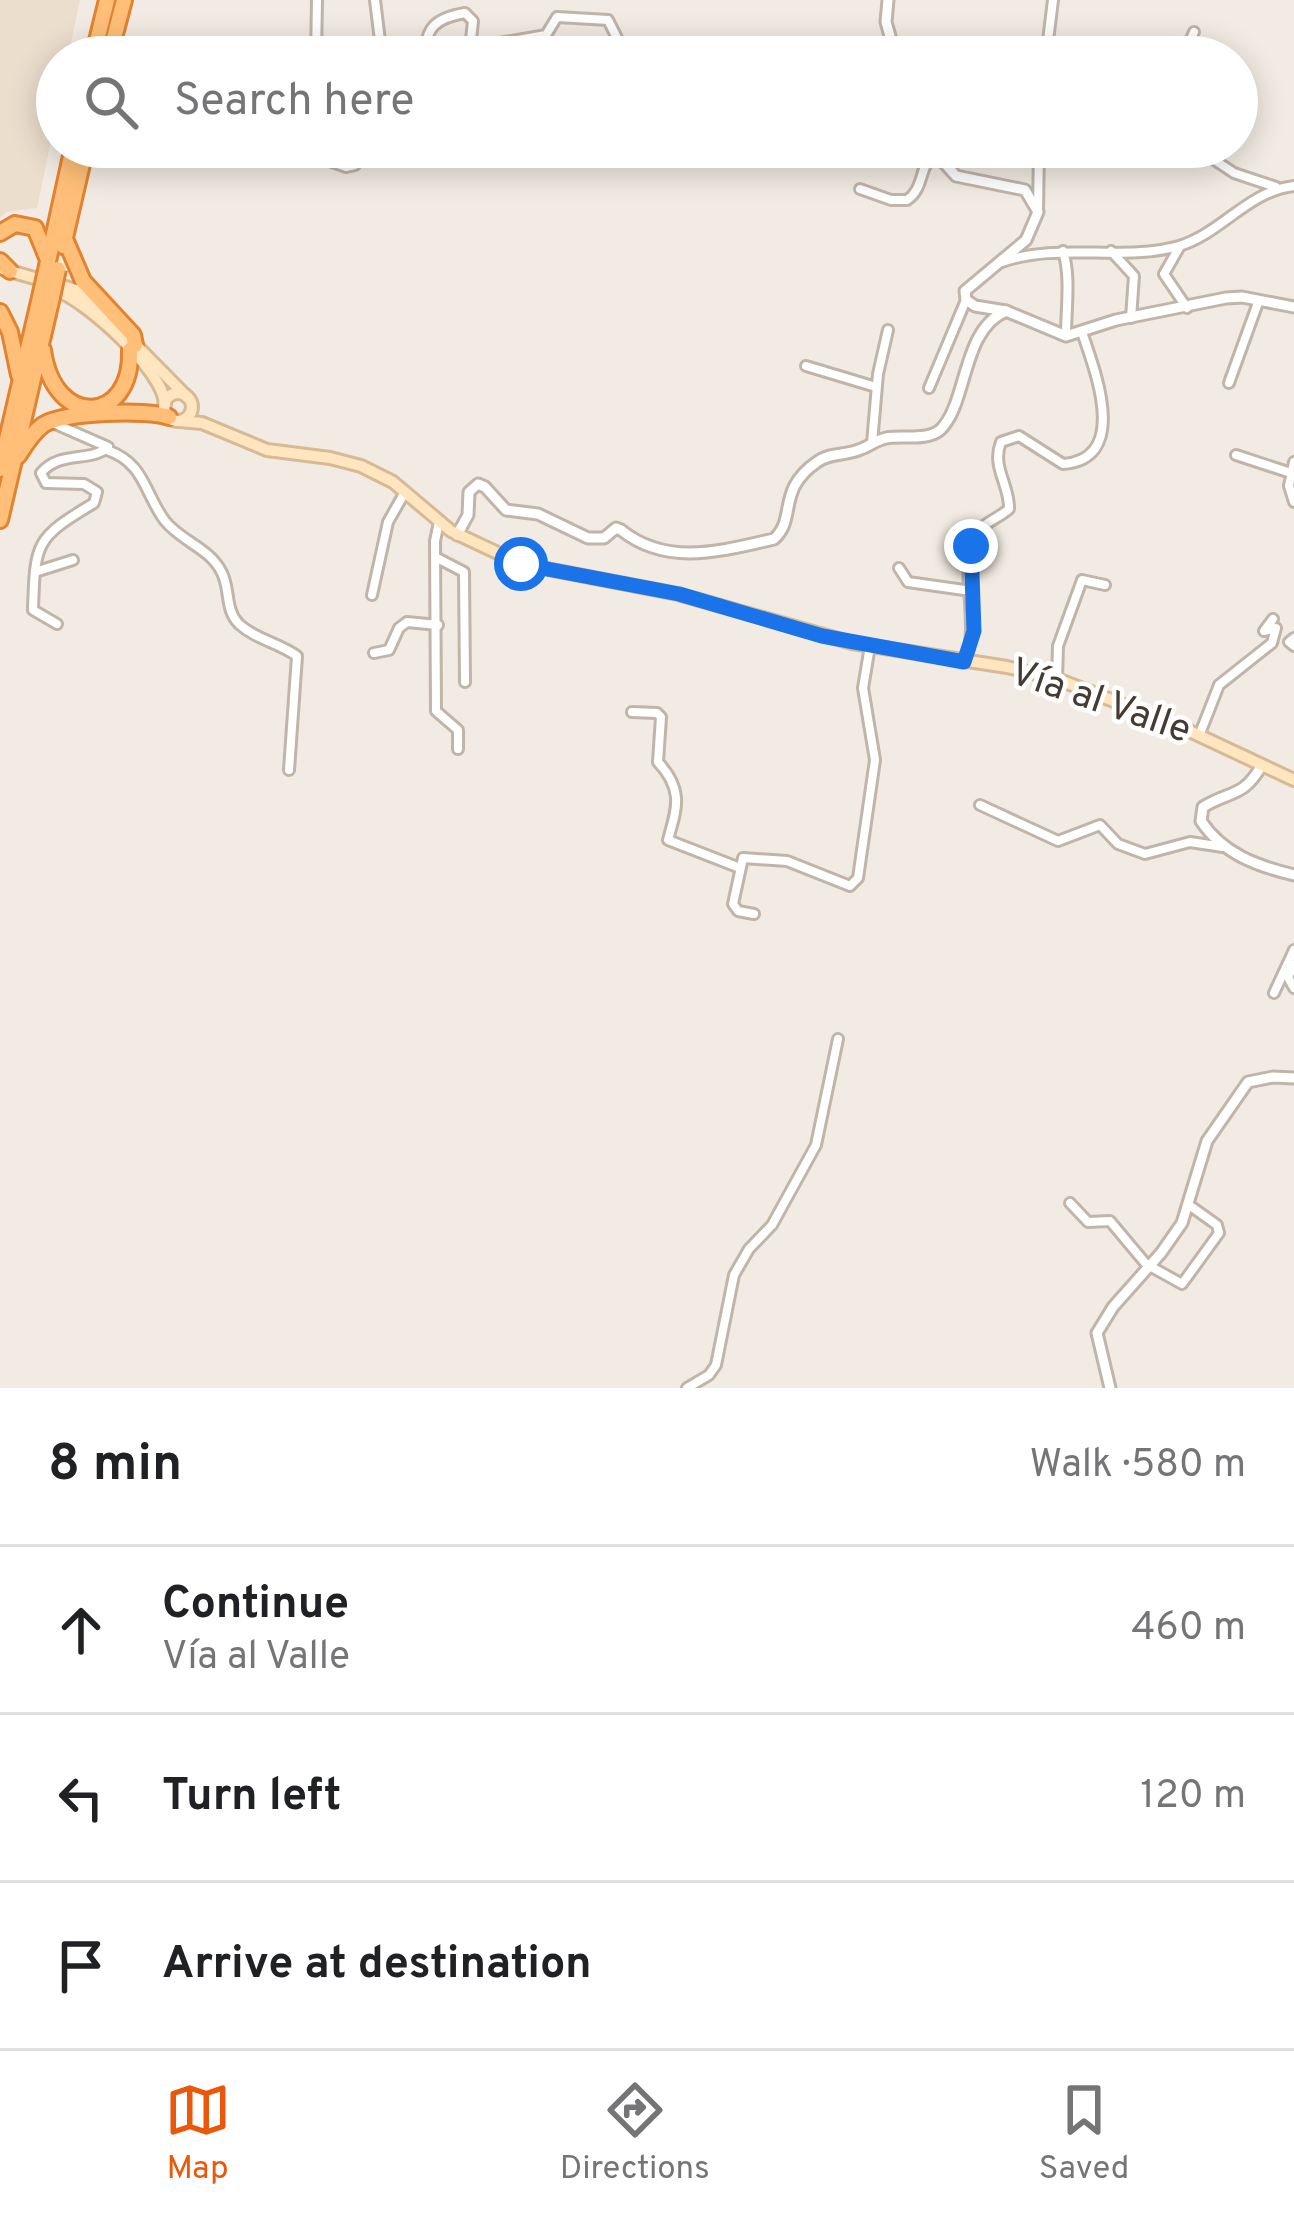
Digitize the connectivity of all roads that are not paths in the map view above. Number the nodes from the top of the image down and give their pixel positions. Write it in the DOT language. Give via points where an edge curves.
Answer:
graph roads {
  1 [pos="107,0"];
  2 [pos="124,0"];
  3 [pos="317,0"];
  4 [pos="375,0"];
  5 [pos="888,0"];
  6 [pos="1053,0"];
  7 [pos="1194,32"];
  8 [pos="98,36"];
  9 [pos="115,36"];
  10 [pos="316,36"];
  11 [pos="379,36"];
  12 [pos="426,36"];
  13 [pos="471,36"];
  14 [pos="540,36"];
  15 [pos="616,36"];
  16 [pos="890,36"];
  17 [pos="1049,36"];
  18 [pos="1192,36"];
  19 [pos="69,168"];
  20 [pos="81,168"];
  21 [pos="923,168"];
  22 [pos="948,168"];
  23 [pos="1039,168"];
  24 [pos="1226,168"];
  25 [pos="1294,185"];
  26 [pos="1278,188"];
  27 [pos="860,189"];
  28 [pos="1038,212"];
  29 [pos="0,233"];
  30 [pos="65,239"];
  31 [pos="1181,245"];
  32 [pos="1063,251"];
  33 [pos="1111,251"];
  34 [pos="51,265"];
  35 [pos="990,268"];
  36 [pos="2,269"];
  37 [pos="46,295"];
  38 [pos="966,300"];
  39 [pos="1258,300"];
  40 [pos="1294,307"];
  41 [pos="1186,308"];
  42 [pos="1006,311"];
  43 [pos="0,312"];
  44 [pos="1131,318"];
  45 [pos="888,331"];
  46 [pos="1082,332"];
  47 [pos="1066,336"];
  48 [pos="41,341"];
  49 [pos="132,348"];
  50 [pos="806,366"];
  51 [pos="20,383"];
  52 [pos="1228,383"];
  53 [pos="876,387"];
  54 [pos="929,388"];
  55 [pos="189,398"];
  56 [pos="171,414"];
  57 [pos="50,421"];
  58 [pos="224,432"];
  59 [pos="872,442"];
  60 [pos="107,450"];
  61 [pos="1236,455"];
  62 [pos="1294,462"];
  63 [pos="6,468"];
  64 [pos="1291,473"];
  65 [pos="405,492"];
  66 [pos="1294,502"];
  67 [pos="0,520"];
  68 [pos="439,522"];
  69 [pos="457,535"];
  70 [pos="437,558"];
  71 [pos="73,560"];
  72 [pos="899,568"];
  73 [pos="35,572"];
  74 [pos="1105,584"];
  75 [pos="971,591"];
  76 [pos="372,595"];
  77 [pos="1273,619"];
  78 [pos="58,624"];
  79 [pos="439,625"];
  80 [pos="870,646"];
  81 [pos="374,653"];
  82 [pos="964,662"];
  83 [pos="1057,679"];
  84 [pos="465,682"];
  85 [pos="632,712"];
  86 [pos="1199,736"];
  87 [pos="458,749"];
  88 [pos="1262,766"];
  89 [pos="289,770"];
  90 [pos="1294,780"];
  91 [pos="980,805"];
  92 [pos="1225,848"];
  93 [pos="740,868"];
  94 [pos="1294,875"];
  95 [pos="754,914"];
  96 [pos="1294,950"];
  97 [pos="1294,965"];
  98 [pos="1294,988"];
  99 [pos="1274,992"];
  100 [pos="838,1039"];
  101 [pos="1294,1078"];
  102 [pos="1070,1203"];
  103 [pos="1190,1205"];
  104 [pos="1150,1266"];
  105 [pos="687,1388"];
  106 [pos="1110,1388"];
  1 -- 8 [label="highway"];
  2 -- 9 [label="highway"];
  3 -- 10 [label="street"];
  4 -- 11 [label="street"];
  5 -- 16 [label="street"];
  6 -- 17 [label="street"];
  7 -- 18 [label="street"];
  12 -- 13 [label="street" via="446,16 465,13"];
  14 -- 15 [label="street" via="557,17 608,20"];
  19 -- 34 [label="highway"];
  20 -- 30 [label="highway"];
  21 -- 27 [label="street" via="907,200"];
  22 -- 28 [label="street" via="1025,190"];
  23 -- 28 [label="street"];
  24 -- 26 [label="street"];
  25 -- 26 [label="street"];
  26 -- 31 [label="street"];
  28 -- 35 [label="street" via="1026,241"];
  29 -- 34 [label="highway" via="15,224 35,229"];
  30 -- 34 [label="highway"];
  30 -- 49 [label="highway" via="79,275 133,335"];
  31 -- 33 [label="street"];
  31 -- 41 [label="street" via="1164,274"];
  32 -- 33 [label="street"];
  32 -- 35 [label="street"];
  32 -- 47 [label="street"];
  33 -- 44 [label="street" via="1134,276"];
  34 -- 37 [label="highway, bridge"];
  35 -- 38 [label="street"];
  36 -- 49 [label="main road" via="76,290"];
  37 -- 48 [label="highway"];
  37 -- 51 [label="highway"];
  38 -- 42 [label="street"];
  38 -- 54 [label="street"];
  39 -- 40 [label="street"];
  39 -- 41 [label="street"];
  39 -- 52 [label="street"];
  41 -- 44 [label="street"];
  42 -- 47 [label="street"];
  42 -- 59 [label="street" via="971,352 943,427"];
  43 -- 51 [label="highway"];
  44 -- 46 [label="street"];
  45 -- 53 [label="street"];
  46 -- 47 [label="street"];
  46 -- 75 [label="street" via="1104,407 1100,437 1085,457 1064,464 1018,436 1001,442 997,462 1009,509 974,536"];
  48 -- 49 [label="highway" via="53,388 83,407 119,394"];
  48 -- 63 [label="highway"];
  49 -- 55 [label="main road"];
  49 -- 56 [label="main road" via="163,387"];
  50 -- 53 [label="street"];
  51 -- 63 [label="highway"];
  53 -- 59 [label="street"];
  55 -- 56 [label="main road" via="190,413"];
  55 -- 56 [label="main road" via="176,394"];
  55 -- 58 [label="main road"];
  56 -- 57 [label="highway"];
  56 -- 58 [label="main road, Vía al Valle"];
  57 -- 60 [label="street"];
  57 -- 63 [label="highway"];
  58 -- 65 [label="main road, Vía al Valle" via="267,450 346,461"];
  59 -- 69 [label="street" via="815,463 789,493 780,536 744,547 675,555 616,528 588,538 538,514 506,510 478,484"];
  60 -- 73 [label="street" via="44,468 46,483 84,484 97,498 55,525"];
  60 -- 89 [label="street" via="129,459 163,518 218,566 242,627 297,656"];
  61 -- 64 [label="street"];
  62 -- 64 [label="street"];
  63 -- 67 [label="highway"];
  64 -- 66 [label="street"];
  65 -- 68 [label="main road, Vía al Valle"];
  65 -- 76 [label="street" via="388,522"];
  68 -- 69 [label="main road, Vía al Valle"];
  68 -- 70 [label="street"];
  69 -- 80 [label="main road, Vía al Valle" via="521,564 663,590"];
  70 -- 79 [label="street"];
  70 -- 84 [label="street" via="464,572"];
  71 -- 73 [label="street"];
  72 -- 75 [label="street" via="908,582"];
  73 -- 78 [label="street" via="33,610"];
  74 -- 83 [label="street" via="1082,580 1058,646"];
  75 -- 82 [label="street" via="974,631"];
  77 -- 86 [label="street" via="1264,631 1276,628 1273,643 1219,686"];
  79 -- 81 [label="street" via="407,622 389,650"];
  79 -- 87 [label="street" via="436,711 458,730"];
  80 -- 82 [label="main road, Vía al Valle"];
  80 -- 93 [label="street" via="863,688 875,760 856,883 766,857 743,857"];
  82 -- 83 [label="main road, Vía al Valle"];
  83 -- 86 [label="main road, Vía al Valle"];
  85 -- 93 [label="street" via="661,717 658,761 677,802 668,840"];
  86 -- 88 [label="main road, Vía al Valle"];
  88 -- 90 [label="main road, Vía al Valle"];
  88 -- 92 [label="street" via="1240,793 1199,814"];
  91 -- 92 [label="street" via="1058,841 1100,825 1118,844 1145,854 1190,842"];
  92 -- 94 [label="street"];
  93 -- 95 [label="street" via="733,904"];
  96 -- 99 [label="street"];
  97 -- 98 [label="street"];
  100 -- 105 [label="street" via="811,1157 734,1275 716,1365"];
  101 -- 103 [label="street" via="1258,1079 1240,1090 1207,1141"];
  102 -- 104 [label="street" via="1088,1222 1110,1221"];
  103 -- 104 [label="street"];
  103 -- 104 [label="street" via="1219,1233 1182,1284"];
  104 -- 106 [label="street" via="1097,1333"];
}
